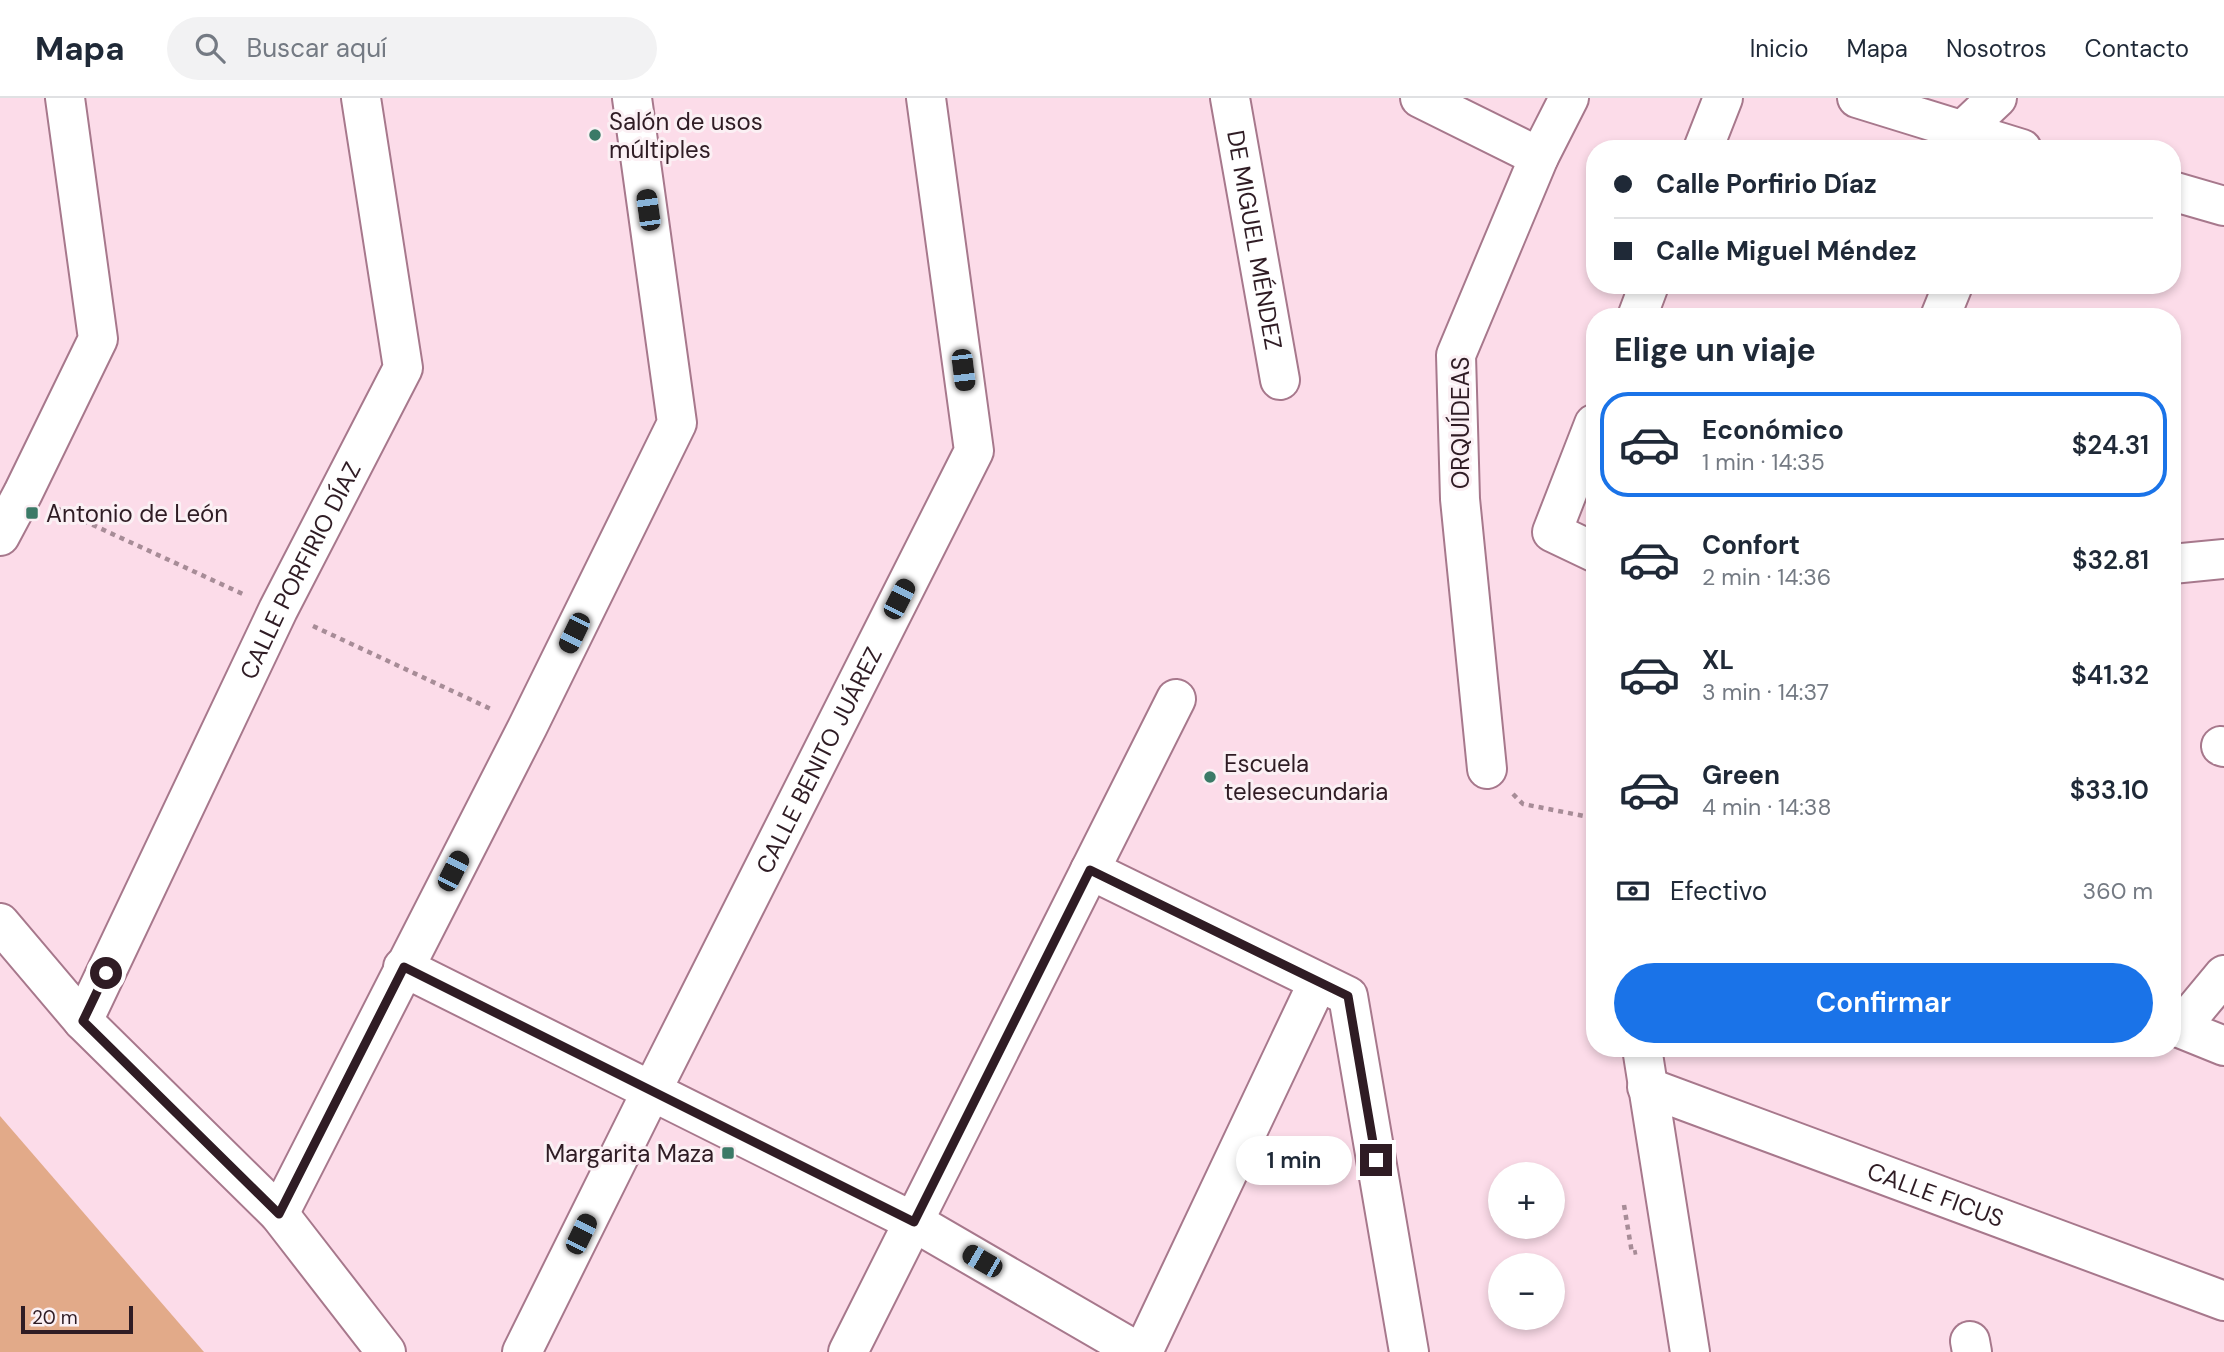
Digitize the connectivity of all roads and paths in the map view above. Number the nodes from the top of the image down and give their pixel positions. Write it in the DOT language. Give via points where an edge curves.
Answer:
graph roads {
  1 [pos="65,98"];
  2 [pos="361,98"];
  3 [pos="632,98"];
  4 [pos="1230,98"];
  5 [pos="1420,98"];
  6 [pos="1569,98"];
  7 [pos="1723,98"];
  8 [pos="1857,98"];
  9 [pos="1997,98"];
  10 [pos="933,99"];
  11 [pos="1962,131"];
  12 [pos="1707,140"];
  13 [pos="1990,140"];
  14 [pos="1539,157"];
  15 [pos="2181,194"];
  16 [pos="2224,206"];
  17 [pos="1280,380"];
  18 [pos="1586,445"];
  19 [pos="0,536"];
  20 [pos="1586,548"];
  21 [pos="2224,559"];
  22 [pos="2181,563"];
  23 [pos="1176,699"];
  24 [pos="1487,769"];
  25 [pos="1586,816"];
  26 [pos="1090,870"];
  27 [pos="0,923"];
  28 [pos="404,967"];
  29 [pos="2224,975"];
  30 [pos="1318,982"];
  31 [pos="83,1021"];
  32 [pos="2181,1022"];
  33 [pos="2181,1029"];
  34 [pos="2224,1046"];
  35 [pos="1643,1057"];
  36 [pos="1647,1087"];
  37 [pos="651,1092"];
  38 [pos="279,1214"];
  39 [pos="914,1222"];
  40 [pos="2224,1301"];
  41 [pos="386,1352"];
  42 [pos="522,1352"];
  43 [pos="848,1352"];
  44 [pos="1140,1352"];
  45 [pos="1409,1352"];
  46 [pos="1690,1352"];
  1 -- 19 [label="street" via="98,339"];
  2 -- 31 [label="street, CALLE PORFIRIO DÍAZ" via="403,368 278,610"];
  3 -- 28 [label="street" via="677,423"];
  4 -- 17 [label="street, DE MIGUEL MÉNDEZ"];
  5 -- 14 [label="street"];
  6 -- 14 [label="street, ORQUÍDEAS"];
  7 -- 12 [label="street"];
  8 -- 11 [label="street"];
  9 -- 11 [label="street"];
  10 -- 37 [label="street, CALLE BENITO JUÁREZ" via="974,451"];
  11 -- 13 [label="street"];
  14 -- 24 [label="street, ORQUÍDEAS" via="1456,355 1460,499"];
  15 -- 16 [label="street"];
  18 -- 20 [label="street" via="1552,532"];
  21 -- 22 [label="street"];
  23 -- 26 [label="street"];
  24 -- 25 [label="path" via="1523,804"];
  26 -- 30 [label="street"];
  26 -- 39 [label="street"];
  27 -- 31 [label="street"];
  28 -- 37 [label="street"];
  28 -- 38 [label="street"];
  29 -- 32 [label="street"];
  30 -- 44 [label="street"];
  30 -- 45 [label="street" via="1348,996"];
  31 -- 38 [label="street"];
  33 -- 34 [label="street"];
  35 -- 36 [label="street"];
  36 -- 40 [label="street, CALLE FICUS"];
  36 -- 46 [label="street"];
  37 -- 39 [label="street"];
  37 -- 42 [label="street, CALLE BENITO JUÁREZ"];
  38 -- 41 [label="street"];
  39 -- 43 [label="street"];
  39 -- 44 [label="street"];
}
